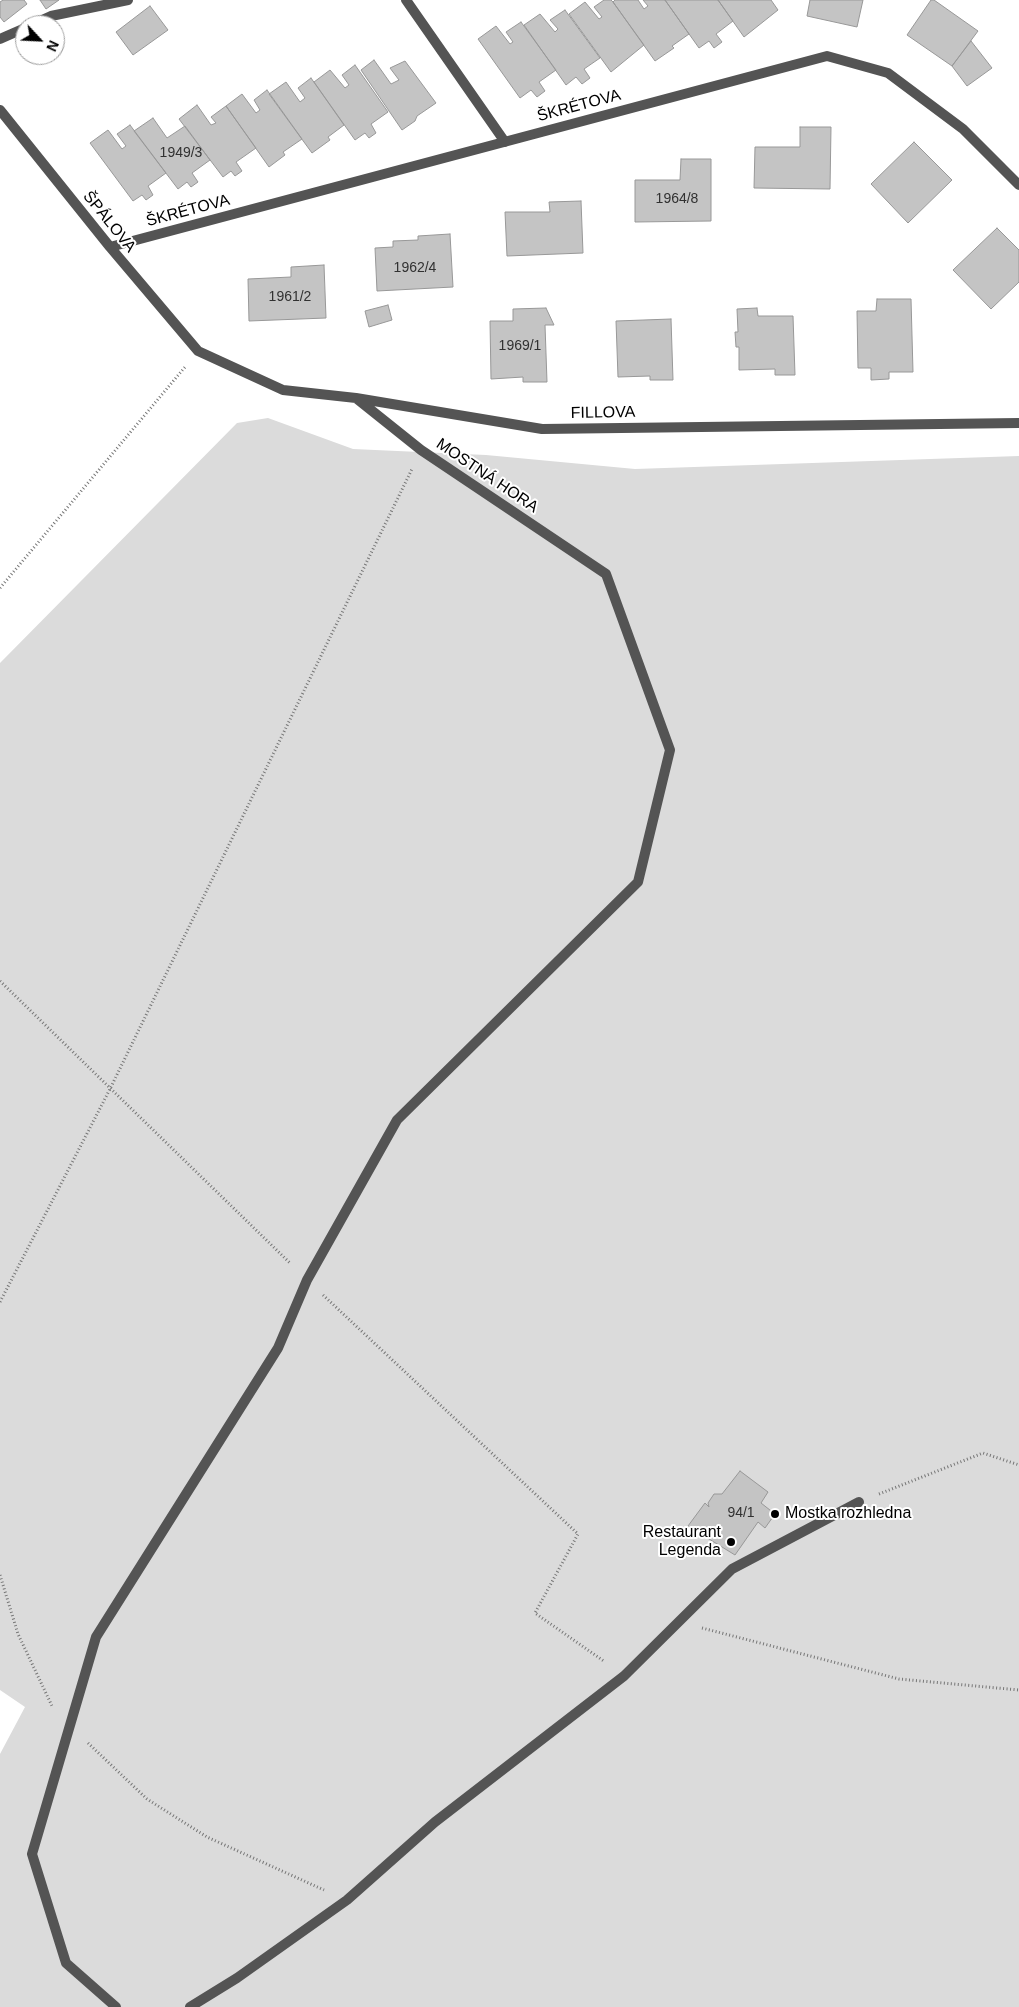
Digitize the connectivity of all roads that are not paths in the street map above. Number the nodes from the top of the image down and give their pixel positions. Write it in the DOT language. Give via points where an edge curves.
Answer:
graph roads {
  1 [pos="128,0"];
  2 [pos="406,0"];
  3 [pos="56,15"];
  4 [pos="15,32"];
  5 [pos="0,39"];
  6 [pos="0,110"];
  7 [pos="505,142"];
  8 [pos="1019,185"];
  9 [pos="110,247"];
  10 [pos="198,351"];
  11 [pos="356,398"];
  12 [pos="1019,423"];
  13 [pos="860,1502"];
  14 [pos="116,2007"];
  15 [pos="190,2007"];
  1 -- 3 [label="street"];
  2 -- 7 [label="street"];
  4 -- 5 [label="street"];
  6 -- 9 [label="street, ŠPÁLOVA"];
  7 -- 8 [label="street, ŠKRÉTOVA" via="827,56 888,73 964,129"];
  7 -- 9 [label="street, ŠKRÉTOVA"];
  9 -- 10 [label="street, ŠPÁLOVA"];
  10 -- 11 [label="street, FILLOVA" via="283,390"];
  11 -- 12 [label="street, FILLOVA" via="542,429"];
  11 -- 14 [label="street, MOSTNÁ HORA" via="421,450 606,574 670,750 638,882 397,1120 307,1280 278,1348 96,1637 32,1854 66,1963"];
  13 -- 15 [label="street" via="732,1569 624,1676 435,1822 347,1900 237,1978"];
}
